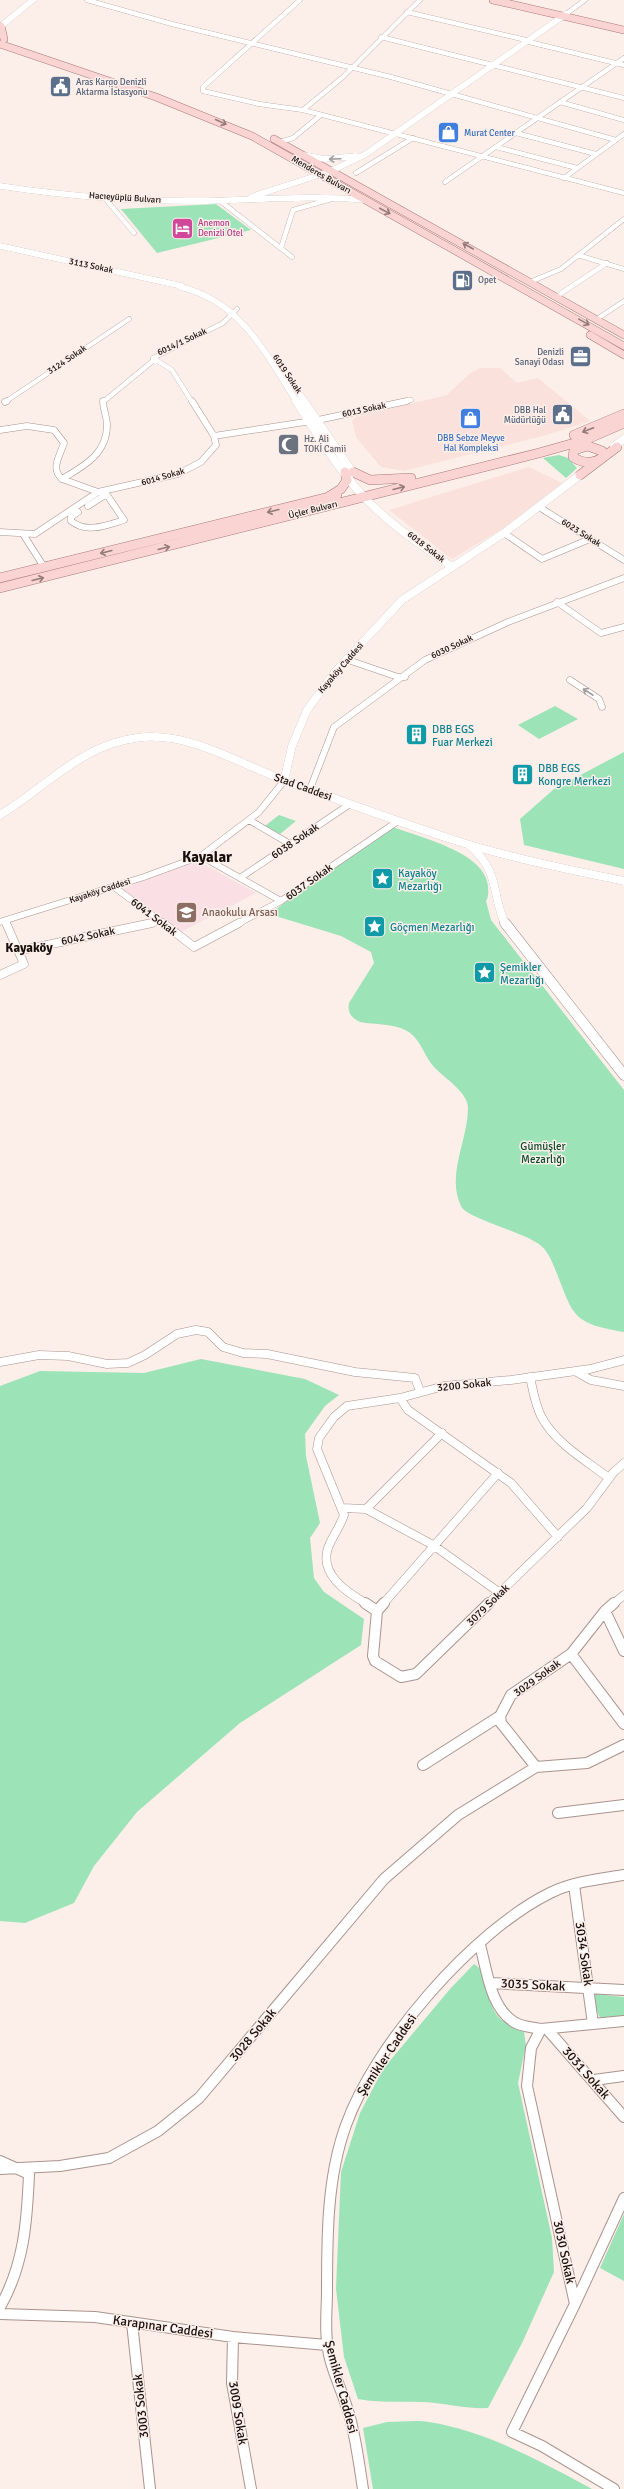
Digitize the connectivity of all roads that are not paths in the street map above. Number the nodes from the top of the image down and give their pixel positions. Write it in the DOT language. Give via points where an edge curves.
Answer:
graph roads {
  1 [pos="33,0"];
  2 [pos="87,0"];
  3 [pos="300,0"];
  4 [pos="420,0"];
  5 [pos="493,0"];
  6 [pos="508,0"];
  7 [pos="584,0"];
  8 [pos="407,12"];
  9 [pos="564,15"];
  10 [pos="624,26"];
  11 [pos="1,27"];
  12 [pos="624,30"];
  13 [pos="380,37"];
  14 [pos="1,41"];
  15 [pos="526,41"];
  16 [pos="253,44"];
  17 [pos="624,58"];
  18 [pos="617,63"];
  19 [pos="624,65"];
  20 [pos="493,66"];
  21 [pos="352,68"];
  22 [pos="581,88"];
  23 [pos="452,94"];
  24 [pos="624,98"];
  25 [pos="560,102"];
  26 [pos="211,110"];
  27 [pos="303,110"];
  28 [pos="321,114"];
  29 [pos="224,116"];
  30 [pos="538,118"];
  31 [pos="624,120"];
  32 [pos="516,133"];
  33 [pos="397,134"];
  34 [pos="624,134"];
  35 [pos="413,138"];
  36 [pos="616,140"];
  37 [pos="280,142"];
  38 [pos="496,147"];
  39 [pos="366,154"];
  40 [pos="596,154"];
  41 [pos="303,155"];
  42 [pos="482,156"];
  43 [pos="302,164"];
  44 [pos="349,164"];
  45 [pos="577,168"];
  46 [pos="331,171"];
  47 [pos="356,173"];
  48 [pos="319,175"];
  49 [pos="564,178"];
  50 [pos="349,180"];
  51 [pos="445,182"];
  52 [pos="290,183"];
  53 [pos="0,186"];
  54 [pos="624,193"];
  55 [pos="339,196"];
  56 [pos="104,197"];
  57 [pos="251,197"];
  58 [pos="219,200"];
  59 [pos="365,200"];
  60 [pos="624,219"];
  61 [pos="134,233"];
  62 [pos="0,246"];
  63 [pos="281,248"];
  64 [pos="578,255"];
  65 [pos="292,257"];
  66 [pos="607,263"];
  67 [pos="624,268"];
  68 [pos="533,281"];
  69 [pos="516,285"];
  70 [pos="183,286"];
  71 [pos="560,294"];
  72 [pos="624,301"];
  73 [pos="235,311"];
  74 [pos="600,317"];
  75 [pos="129,319"];
  76 [pos="624,330"];
  77 [pos="624,335"];
  78 [pos="624,346"];
  79 [pos="624,355"];
  80 [pos="154,360"];
  81 [pos="411,400"];
  82 [pos="5,402"];
  83 [pos="624,414"];
  84 [pos="318,420"];
  85 [pos="310,421"];
  86 [pos="624,423"];
  87 [pos="0,430"];
  88 [pos="214,436"];
  89 [pos="595,436"];
  90 [pos="624,439"];
  91 [pos="618,445"];
  92 [pos="598,448"];
  93 [pos="539,453"];
  94 [pos="576,458"];
  95 [pos="600,460"];
  96 [pos="349,472"];
  97 [pos="580,475"];
  98 [pos="411,478"];
  99 [pos="62,479"];
  100 [pos="103,493"];
  101 [pos="365,493"];
  102 [pos="316,500"];
  103 [pos="539,507"];
  104 [pos="0,532"];
  105 [pos="504,533"];
  106 [pos="23,534"];
  107 [pos="590,539"];
  108 [pos="624,560"];
  109 [pos="44,567"];
  110 [pos="452,567"];
  111 [pos="0,578"];
  112 [pos="624,578"];
  113 [pos="0,588"];
  114 [pos="557,602"];
  115 [pos="624,627"];
  116 [pos="350,658"];
  117 [pos="405,677"];
  118 [pos="570,680"];
  119 [pos="602,707"];
  120 [pos="284,781"];
  121 [pos="310,789"];
  122 [pos="350,804"];
  123 [pos="0,815"];
  124 [pos="249,820"];
  125 [pos="398,821"];
  126 [pos="466,843"];
  127 [pos="290,844"];
  128 [pos="201,856"];
  129 [pos="240,878"];
  130 [pos="624,881"];
  131 [pos="114,887"];
  132 [pos="281,902"];
  133 [pos="2,922"];
  134 [pos="159,922"];
  135 [pos="194,947"];
  136 [pos="18,951"];
  137 [pos="0,975"];
  138 [pos="624,1075"];
  139 [pos="624,1360"];
  140 [pos="0,1362"];
  141 [pos="575,1371"];
  142 [pos="530,1377"];
  143 [pos="624,1386"];
  144 [pos="420,1391"];
  145 [pos="400,1398"];
  146 [pos="442,1433"];
  147 [pos="624,1463"];
  148 [pos="498,1473"];
  149 [pos="609,1478"];
  150 [pos="342,1508"];
  151 [pos="366,1509"];
  152 [pos="558,1537"];
  153 [pos="433,1545"];
  154 [pos="500,1593"];
  155 [pos="624,1595"];
  156 [pos="376,1611"];
  157 [pos="605,1611"];
  158 [pos="620,1635"];
  159 [pos="624,1651"];
  160 [pos="571,1654"];
  161 [pos="500,1716"];
  162 [pos="624,1724"];
  163 [pos="624,1745"];
  164 [pos="423,1765"];
  165 [pos="536,1767"];
  166 [pos="624,1805"];
  167 [pos="558,1813"];
  168 [pos="624,1875"];
  169 [pos="574,1885"];
  170 [pos="480,1945"];
  171 [pos="491,1983"];
  172 [pos="588,1987"];
  173 [pos="624,1990"];
  174 [pos="624,2020"];
  175 [pos="593,2024"];
  176 [pos="544,2029"];
  177 [pos="624,2076"];
  178 [pos="594,2080"];
  179 [pos="624,2117"];
  180 [pos="0,2161"];
  181 [pos="16,2168"];
  182 [pos="0,2169"];
  183 [pos="624,2198"];
  184 [pos="575,2304"];
  185 [pos="0,2307"];
  186 [pos="0,2314"];
  187 [pos="132,2323"];
  188 [pos="233,2337"];
  189 [pos="327,2345"];
  190 [pos="150,2489"];
  191 [pos="251,2489"];
  192 [pos="363,2489"];
  193 [pos="614,2489"];
  1 -- 11 [label="street"];
  2 -- 16 [label="street" via="151,20"];
  3 -- 16 [label="street"];
  4 -- 8 [label="street"];
  5 -- 9 [label="main road"];
  6 -- 9 [label="main road"];
  7 -- 9 [label="street"];
  8 -- 13 [label="street"];
  8 -- 15 [label="street"];
  9 -- 10 [label="main road"];
  9 -- 12 [label="main road"];
  9 -- 15 [label="street"];
  11 -- 14 [label="main road"];
  13 -- 20 [label="street"];
  13 -- 21 [label="street"];
  14 -- 26 [label="main road"];
  14 -- 43 [label="main road, Menderes Bulvarı, one-way" via="9,47 210,117 252,136"];
  15 -- 18 [label="street"];
  15 -- 20 [label="street"];
  16 -- 21 [label="street"];
  16 -- 27 [label="street" via="203,87 203,91 259,104"];
  17 -- 18 [label="street"];
  18 -- 19 [label="street"];
  18 -- 22 [label="street"];
  20 -- 22 [label="street"];
  20 -- 23 [label="street"];
  21 -- 23 [label="street"];
  21 -- 27 [label="street"];
  22 -- 24 [label="street"];
  22 -- 25 [label="street"];
  23 -- 30 [label="street"];
  23 -- 33 [label="street"];
  25 -- 30 [label="street"];
  25 -- 31 [label="street"];
  27 -- 28 [label="street"];
  28 -- 33 [label="street"];
  28 -- 37 [label="street" via="293,138"];
  29 -- 37 [label="main road, Menderes Bulvarı"];
  30 -- 32 [label="street"];
  30 -- 36 [label="street"];
  32 -- 38 [label="street"];
  32 -- 40 [label="street"];
  33 -- 35 [label="street"];
  33 -- 39 [label="street"];
  34 -- 36 [label="street"];
  35 -- 42 [label="street"];
  35 -- 47 [label="street"];
  36 -- 40 [label="street"];
  37 -- 41 [label="main road, Menderes Bulvarı"];
  38 -- 42 [label="street"];
  38 -- 45 [label="street"];
  39 -- 41 [label="street, one-way" via="334,159"];
  39 -- 44 [label="street"];
  40 -- 45 [label="street"];
  41 -- 46 [label="main road, Menderes Bulvarı"];
  42 -- 49 [label="street"];
  42 -- 51 [label="street"];
  43 -- 48 [label="main road, Menderes Bulvarı"];
  43 -- 52 [label="street" via="302,173"];
  44 -- 46 [label="street"];
  44 -- 50 [label="street" via="345,174"];
  45 -- 49 [label="street"];
  46 -- 48 [label="street"];
  46 -- 50 [label="main road, Menderes Bulvarı"];
  48 -- 52 [label="street"];
  48 -- 59 [label="main road, Menderes Bulvarı"];
  49 -- 54 [label="street"];
  68 -- 50 [label="main road, Menderes Bulvarı, one-way"];
  52 -- 57 [label="street"];
  53 -- 56 [label="street, Hacıeyüplü Bulvarı"];
  55 -- 57 [label="street"];
  55 -- 59 [label="street"];
  55 -- 63 [label="street" via="293,210"];
  56 -- 58 [label="street, Hacıeyüplü Bulvarı" via="172,201"];
  56 -- 61 [label="street"];
  57 -- 58 [label="street, Hacıeyüplü Bulvarı"];
  58 -- 63 [label="street"];
  59 -- 69 [label="main road, Menderes Bulvarı, one-way"];
  60 -- 64 [label="street"];
  62 -- 70 [label="street, 3113 Sokak"];
  63 -- 65 [label="street"];
  64 -- 66 [label="street"];
  64 -- 68 [label="street" via="561,270"];
  66 -- 67 [label="street"];
  66 -- 71 [label="street"];
  68 -- 71 [label="main road"];
  68 -- 77 [label="main road"];
  69 -- 78 [label="main road, Menderes Bulvarı, one-way"];
  69 -- 79 [label="main road" via="544,306"];
  70 -- 73 [label="street, 6019 Sokak" via="211,296"];
  71 -- 74 [label="main road"];
  72 -- 74 [label="street"];
  73 -- 80 [label="street, 6014/1 Sokak" via="223,323 154,355"];
  73 -- 84 [label="street, 6019 Sokak" via="262,337"];
  73 -- 85 [label="street, 6019 Sokak"];
  74 -- 76 [label="main road"];
  75 -- 82 [label="street, 3124 Sokak"];
  80 -- 88 [label="street, 6014/1 Sokak" via="172,370"];
  80 -- 99 [label="street" via="103,400 107,431 103,448 90,463"];
  81 -- 84 [label="street, 6013 Sokak"];
  83 -- 98 [label="main road, Üçler Bulvarı, one-way" via="554,441"];
  84 -- 85 [label="street"];
  84 -- 96 [label="street, 6019 Sokak"];
  85 -- 88 [label="street"];
  85 -- 96 [label="street, 6019 Sokak"];
  86 -- 89 [label="main road, Üçler Bulvarı"];
  87 -- 99 [label="street" via="27,426 58,433 64,444 55,472"];
  88 -- 100 [label="street, 6014 Sokak" via="216,445 201,462 186,470"];
  89 -- 92 [label="main road" via="591,444"];
  89 -- 93 [label="main road, Üçler Bulvarı"];
  90 -- 91 [label="street"];
  91 -- 92 [label="main road" via="607,449"];
  91 -- 95 [label="main road"];
  92 -- 94 [label="main road" via="577,448 572,452"];
  92 -- 95 [label="main road" via="604,453"];
  93 -- 94 [label="main road" via="558,452"];
  101 -- 93 [label="main road, Üçler Bulvarı, one-way"];
  94 -- 95 [label="main road" via="589,462"];
  94 -- 97 [label="main road" via="582,469"];
  95 -- 97 [label="main road"];
  96 -- 98 [label="main road" via="370,480"];
  96 -- 101 [label="street, 6019 Sokak"];
  96 -- 102 [label="main road" via="341,489"];
  97 -- 103 [label="street, Kayaköy Caddesi"];
  98 -- 101 [label="main road, Üçler Bulvarı"];
  99 -- 100 [label="street"];
  100 -- 100 [label="street" via="124,520 96,528 81,527 72,522 72,516"];
  100 -- 106 [label="street, 6014 Sokak" via="47,528 35,534"];
  101 -- 102 [label="main road, Üçler Bulvarı"];
  101 -- 110 [label="street, 6018 Sokak" via="377,510"];
  113 -- 101 [label="main road, Üçler Bulvarı, one-way"];
  102 -- 109 [label="main road, Üçler Bulvarı, one-way"];
  103 -- 105 [label="street, Kayaköy Caddesi"];
  103 -- 107 [label="street, 6023 Sokak"];
  104 -- 106 [label="street, 6014 Sokak"];
  105 -- 107 [label="street" via="542,558"];
  105 -- 110 [label="street, Kayaköy Caddesi"];
  106 -- 109 [label="street"];
  107 -- 108 [label="street, 6023 Sokak"];
  109 -- 111 [label="main road, Üçler Bulvarı"];
  110 -- 116 [label="street, Kayaköy Caddesi" via="402,600"];
  112 -- 114 [label="street, 6030 Sokak"];
  114 -- 115 [label="street" via="601,633"];
  114 -- 117 [label="street, 6030 Sokak" via="435,654"];
  116 -- 117 [label="street" via="398,677"];
  116 -- 120 [label="street, Kayaköy Caddesi" via="334,673 307,710 292,746"];
  117 -- 121 [label="street, 6030 Sokak" via="334,727"];
  119 -- 118 [label="street, one-way" via="599,699"];
  120 -- 121 [label="street, Stad Caddesi"];
  120 -- 123 [label="street, Stad Caddesi" via="199,745 168,738 133,738 112,742 93,752"];
  120 -- 124 [label="street, Kayaköy Caddesi" via="269,802"];
  121 -- 122 [label="street, Stad Caddesi"];
  122 -- 125 [label="street, Stad Caddesi"];
  122 -- 127 [label="street, 6038 Sokak"];
  124 -- 127 [label="street"];
  124 -- 128 [label="street, Kayaköy Caddesi"];
  125 -- 126 [label="street, Stad Caddesi"];
  125 -- 132 [label="street, 6037 Sokak"];
  126 -- 130 [label="street, Stad Caddesi"];
  126 -- 138 [label="street" via="483,858 493,873 500,914 507,929"];
  127 -- 129 [label="street, 6038 Sokak"];
  128 -- 129 [label="street"];
  128 -- 131 [label="street, Kayaköy Caddesi"];
  129 -- 132 [label="street"];
  131 -- 133 [label="street, Kayaköy Caddesi"];
  131 -- 134 [label="street, 6041 Sokak"];
  132 -- 135 [label="street, 6037 Sokak"];
  133 -- 136 [label="street"];
  134 -- 135 [label="street, 6041 Sokak"];
  134 -- 136 [label="street, 6042 Sokak"];
  136 -- 137 [label="street" via="24,964"];
  139 -- 141 [label="street, 3200 Sokak"];
  140 -- 144 [label="street" via="39,1355 68,1356 107,1364 128,1363 177,1334 196,1330 208,1332 223,1347 243,1353 267,1354 355,1372 416,1378"];
  141 -- 142 [label="street, 3200 Sokak"];
  141 -- 143 [label="street" via="591,1380"];
  142 -- 144 [label="street, 3200 Sokak"];
  142 -- 149 [label="street" via="538,1409 549,1428"];
  144 -- 145 [label="street, 3200 Sokak"];
  145 -- 146 [label="street" via="408,1410"];
  145 -- 150 [label="street, 3200 Sokak" via="347,1406 334,1417 319,1438 317,1449"];
  146 -- 148 [label="street"];
  146 -- 151 [label="street"];
  147 -- 149 [label="street, 3079 Sokak"];
  148 -- 152 [label="street" via="511,1483"];
  148 -- 153 [label="street"];
  149 -- 152 [label="street, 3079 Sokak" via="587,1508"];
  150 -- 151 [label="street"];
  150 -- 156 [label="street" via="344,1515 326,1554 328,1566 335,1582"];
  151 -- 153 [label="street"];
  152 -- 154 [label="street, 3079 Sokak"];
  153 -- 154 [label="street"];
  153 -- 156 [label="street"];
  154 -- 156 [label="street, 3079 Sokak" via="416,1674 408,1676 395,1675 372,1656"];
  155 -- 157 [label="street, 3029 Sokak"];
  157 -- 158 [label="street"];
  157 -- 160 [label="street, 3029 Sokak"];
  158 -- 159 [label="street"];
  160 -- 161 [label="street, 3029 Sokak" via="511,1694"];
  160 -- 162 [label="street"];
  161 -- 164 [label="street"];
  161 -- 165 [label="street" via="501,1723"];
  163 -- 165 [label="street" via="595,1760 580,1764 547,1764"];
  165 -- 181 [label="street, 3028 Sokak" via="458,1815 384,1880 199,2098 164,2126 145,2140 109,2158 60,2166"];
  166 -- 167 [label="street"];
  168 -- 169 [label="street, Şemikler Caddesi"];
  169 -- 170 [label="street, Şemikler Caddesi" via="550,1893 524,1908"];
  169 -- 172 [label="street, 3034 Sokak"];
  170 -- 171 [label="street"];
  170 -- 189 [label="street, Şemikler Caddesi" via="418,2008 384,2054 353,2107 339,2150 328,2224"];
  171 -- 172 [label="street, 3035 Sokak"];
  171 -- 176 [label="street" via="504,2013 511,2021"];
  172 -- 173 [label="street, 3035 Sokak"];
  172 -- 175 [label="street, 3034 Sokak"];
  174 -- 175 [label="street"];
  175 -- 176 [label="street"];
  176 -- 178 [label="street, 3031 Sokak"];
  176 -- 184 [label="street, 3030 Sokak" via="531,2048 526,2086"];
  177 -- 178 [label="street"];
  178 -- 179 [label="street, 3031 Sokak"];
  180 -- 181 [label="street"];
  181 -- 182 [label="street, 3028 Sokak"];
  181 -- 185 [label="street" via="29,2174 27,2228 12,2286"];
  183 -- 184 [label="street"];
  184 -- 193 [label="street" via="512,2432 542,2446"];
  186 -- 187 [label="street, Karapınar Caddesi" via="95,2317"];
  187 -- 188 [label="street, Karapınar Caddesi"];
  187 -- 190 [label="street, 3003 Sokak"];
  188 -- 189 [label="street, Karapınar Caddesi"];
  188 -- 191 [label="street, 3009 Sokak" via="232,2383"];
  189 -- 192 [label="street, Şemikler Caddesi" via="349,2414"];
}
